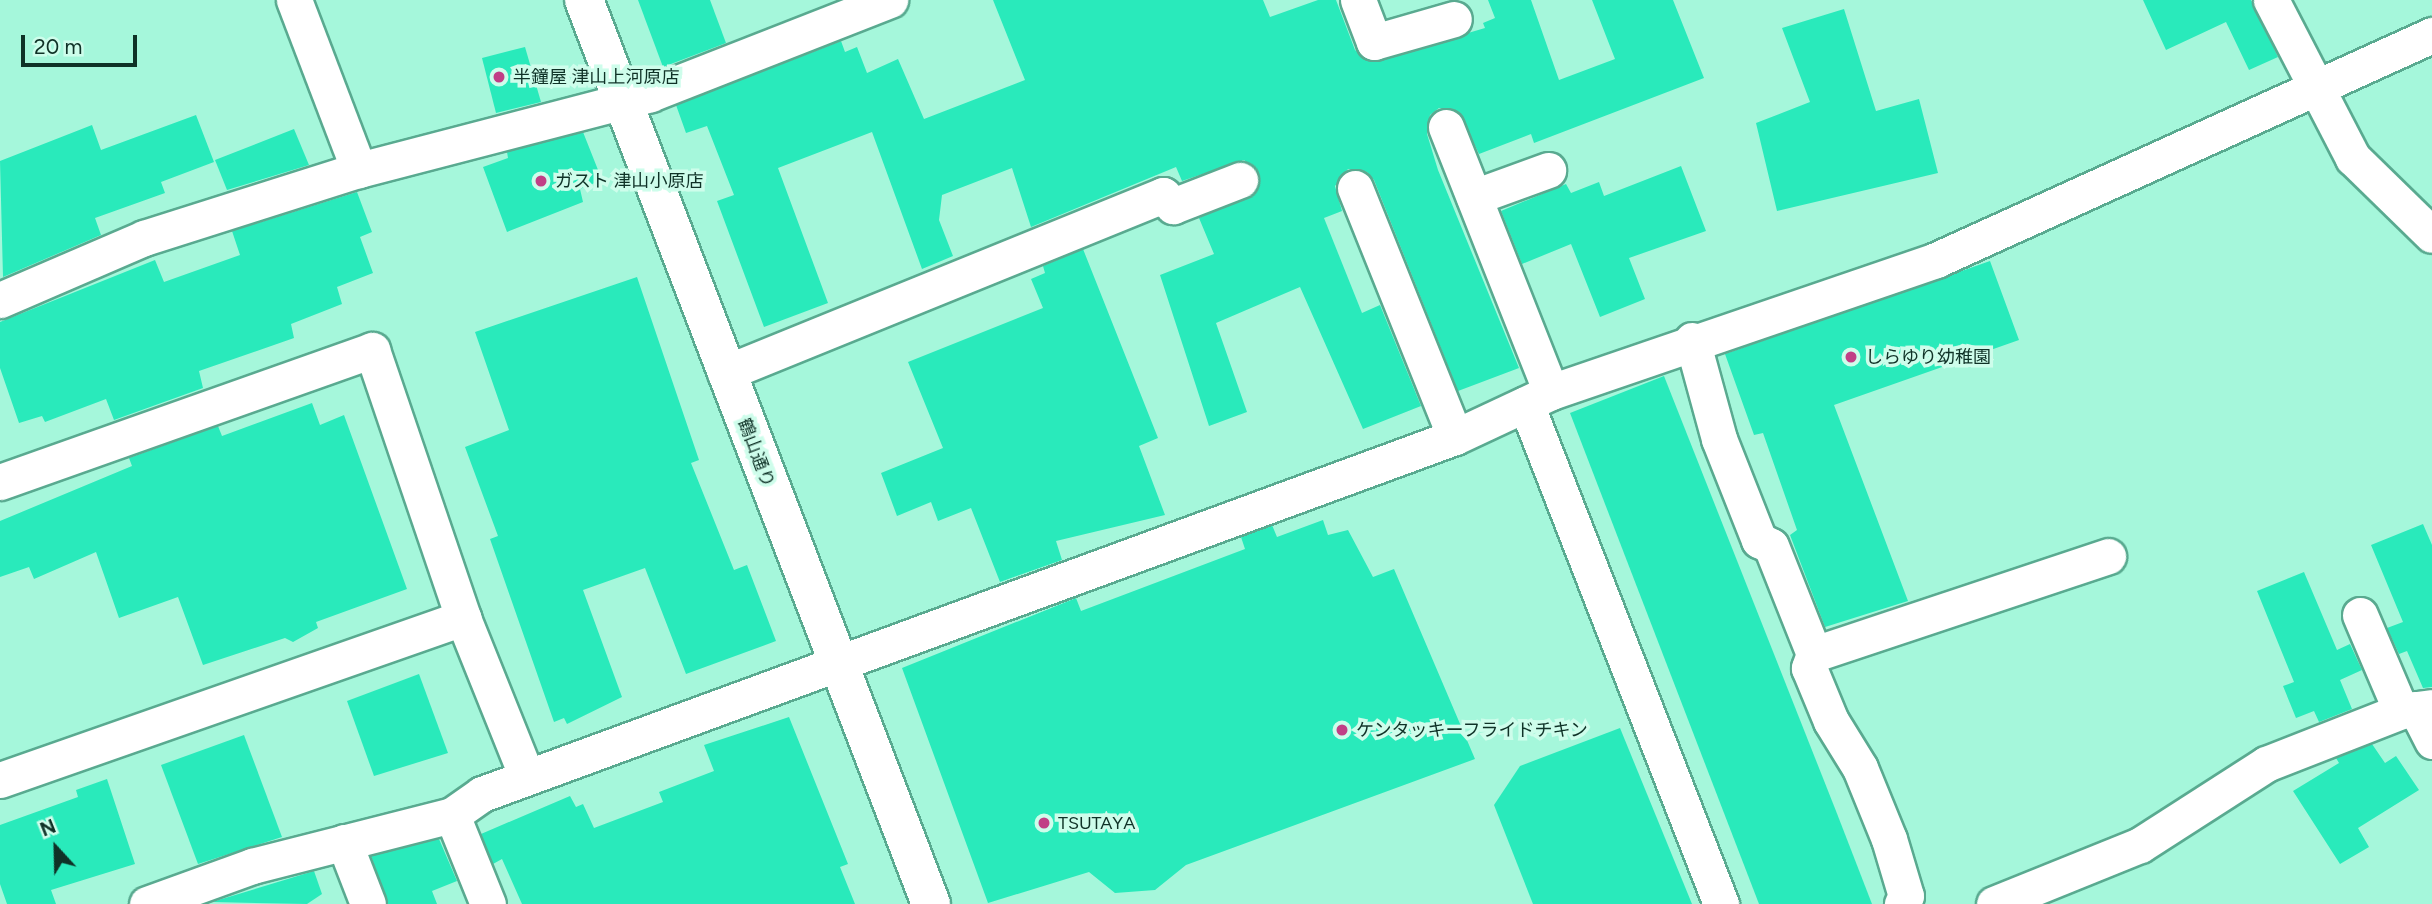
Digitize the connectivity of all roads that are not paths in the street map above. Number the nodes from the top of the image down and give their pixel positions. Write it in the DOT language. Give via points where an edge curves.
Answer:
graph roads {
  1 [pos="295,0"];
  2 [pos="584,0"];
  3 [pos="890,0"];
  4 [pos="1358,0"];
  5 [pos="2271,0"];
  6 [pos="1454,19"];
  7 [pos="2432,35"];
  8 [pos="2317,91"];
  9 [pos="622,102"];
  10 [pos="1446,127"];
  11 [pos="359,170"];
  12 [pos="1548,170"];
  13 [pos="1240,180"];
  14 [pos="1355,188"];
  15 [pos="1474,197"];
  16 [pos="2432,235"];
  17 [pos="0,300"];
  18 [pos="1692,340"];
  19 [pos="725,373"];
  20 [pos="1538,398"];
  21 [pos="1455,437"];
  22 [pos="0,482"];
  23 [pos="2108,556"];
  24 [pos="2360,615"];
  25 [pos="463,618"];
  26 [pos="1814,654"];
  27 [pos="837,664"];
  28 [pos="2416,709"];
  29 [pos="2432,741"];
  30 [pos="3,769"];
  31 [pos="527,777"];
  32 [pos="452,816"];
  33 [pos="344,842"];
  34 [pos="147,904"];
  35 [pos="368,904"];
  36 [pos="488,904"];
  37 [pos="931,904"];
  38 [pos="1721,904"];
  39 [pos="1902,904"];
  40 [pos="1994,904"];
  1 -- 11 [label="street"];
  2 -- 9 [label="street, 鶴山通り"];
  3 -- 9 [label="street"];
  4 -- 6 [label="street" via="1374,42"];
  5 -- 8 [label="street"];
  7 -- 8 [label="street"];
  8 -- 16 [label="street" via="2353,158"];
  8 -- 18 [label="street" via="1936,260"];
  9 -- 11 [label="street"];
  9 -- 19 [label="street, 鶴山通り"];
  10 -- 15 [label="street"];
  11 -- 17 [label="street" via="144,238"];
  12 -- 15 [label="street"];
  13 -- 19 [label="street" via="1172,206 1163,195"];
  14 -- 21 [label="street"];
  15 -- 20 [label="street"];
  18 -- 20 [label="street"];
  18 -- 26 [label="street" via="1718,439 1759,540 1771,546"];
  19 -- 27 [label="street, 鶴山通り"];
  20 -- 21 [label="street"];
  20 -- 38 [label="street"];
  21 -- 27 [label="street"];
  22 -- 25 [label="street" via="372,350"];
  23 -- 26 [label="street"];
  24 -- 28 [label="street"];
  25 -- 30 [label="street"];
  25 -- 31 [label="street"];
  26 -- 39 [label="street" via="1809,668 1831,721 1860,768 1889,839 1906,896"];
  27 -- 31 [label="street"];
  27 -- 37 [label="street, 鶴山通り"];
  28 -- 29 [label="street"];
  28 -- 40 [label="street" via="2266,764 2140,845"];
  31 -- 32 [label="street" via="482,794"];
  32 -- 33 [label="street"];
  32 -- 36 [label="street"];
  33 -- 34 [label="street" via="252,866"];
  33 -- 35 [label="street"];
}
